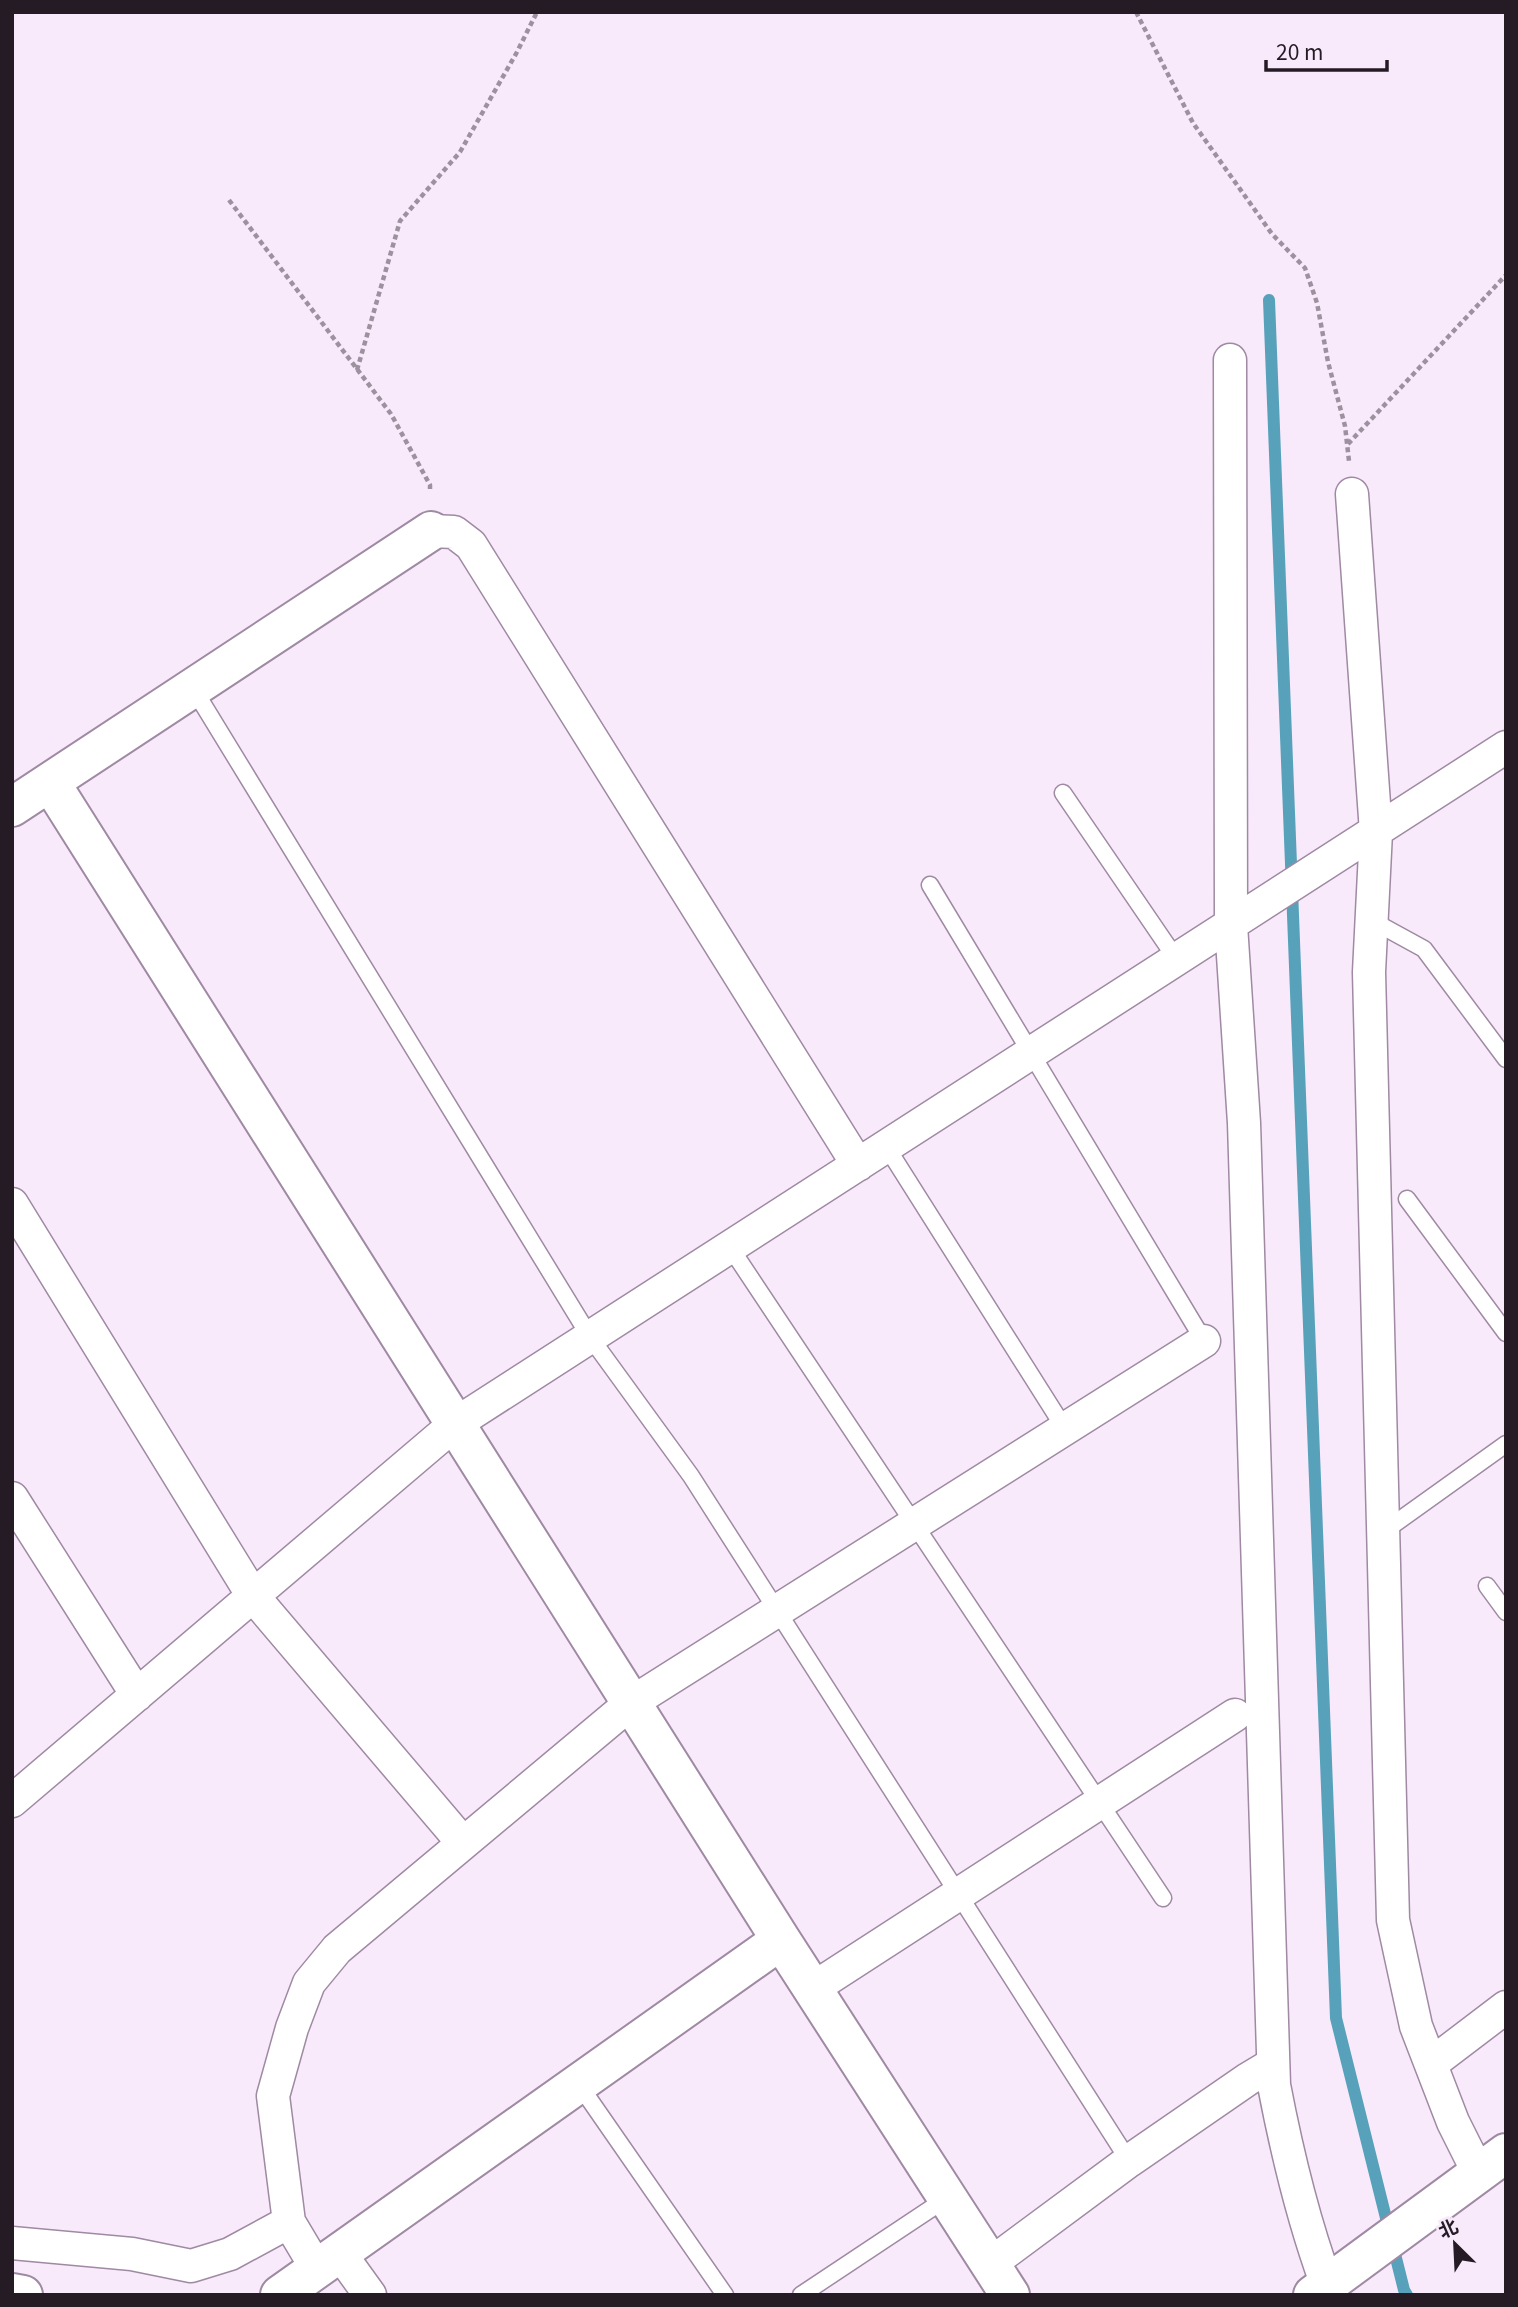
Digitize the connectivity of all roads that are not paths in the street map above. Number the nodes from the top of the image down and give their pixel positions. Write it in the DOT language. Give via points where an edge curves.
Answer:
graph roads {
  1 [pos="1230,360"];
  2 [pos="1352,494"];
  3 [pos="431,531"];
  4 [pos="193,688"];
  5 [pos="1506,747"];
  6 [pos="50,782"];
  7 [pos="1063,793"];
  8 [pos="12,807"];
  9 [pos="1376,832"];
  10 [pos="930,885"];
  11 [pos="1371,919"];
  12 [pos="1238,920"];
  13 [pos="1177,960"];
  14 [pos="1032,1053"];
  15 [pos="1506,1059"];
  16 [pos="886,1146"];
  17 [pos="858,1165"];
  18 [pos="1407,1199"];
  19 [pos="12,1204"];
  20 [pos="730,1247"];
  21 [pos="1506,1333"];
  22 [pos="590,1337"];
  23 [pos="1204,1341"];
  24 [pos="455,1424"];
  25 [pos="1065,1429"];
  26 [pos="1506,1444"];
  27 [pos="12,1498"];
  28 [pos="914,1524"];
  29 [pos="1383,1532"];
  30 [pos="1487,1586"];
  31 [pos="253,1596"];
  32 [pos="777,1610"];
  33 [pos="1506,1612"];
  34 [pos="137,1695"];
  35 [pos="631,1703"];
  36 [pos="1235,1715"];
  37 [pos="12,1801"];
  38 [pos="1099,1803"];
  39 [pos="463,1843"];
  40 [pos="958,1894"];
  41 [pos="1163,1898"];
  42 [pos="781,1940"];
  43 [pos="812,1989"];
  44 [pos="1506,2007"];
  45 [pos="1273,2064"];
  46 [pos="1431,2064"];
  47 [pos="578,2083"];
  48 [pos="1129,2161"];
  49 [pos="1492,2164"];
  50 [pos="947,2198"];
  51 [pos="289,2222"];
  52 [pos="12,2243"];
  53 [pos="328,2260"];
  54 [pos="1000,2279"];
  55 [pos="1328,2288"];
  56 [pos="12,2293"];
  57 [pos="23,2295"];
  58 [pos="279,2295"];
  59 [pos="370,2295"];
  60 [pos="725,2295"];
  61 [pos="801,2295"];
  1 -- 12 [label="street"];
  2 -- 9 [label="street"];
  3 -- 4 [label="street"];
  3 -- 17 [label="street" via="454,532 471,545"];
  4 -- 6 [label="street"];
  4 -- 22 [label="lane"];
  5 -- 9 [label="street"];
  6 -- 8 [label="street"];
  6 -- 24 [label="street"];
  7 -- 13 [label="lane"];
  9 -- 11 [label="street"];
  9 -- 12 [label="street"];
  10 -- 14 [label="lane"];
  11 -- 15 [label="lane" via="1424,949"];
  11 -- 29 [label="street"];
  12 -- 13 [label="street"];
  12 -- 45 [label="street"];
  13 -- 14 [label="street"];
  14 -- 16 [label="street"];
  14 -- 23 [label="lane"];
  16 -- 17 [label="street"];
  16 -- 25 [label="lane"];
  17 -- 20 [label="street"];
  18 -- 21 [label="lane"];
  19 -- 31 [label="street"];
  20 -- 22 [label="street"];
  20 -- 28 [label="lane"];
  22 -- 24 [label="street"];
  22 -- 32 [label="lane" via="691,1476"];
  23 -- 25 [label="street"];
  24 -- 31 [label="street"];
  24 -- 35 [label="street"];
  25 -- 28 [label="street"];
  26 -- 29 [label="lane"];
  27 -- 34 [label="street"];
  28 -- 32 [label="street"];
  28 -- 38 [label="lane"];
  29 -- 46 [label="street" via="1392,1920 1416,2026"];
  30 -- 33 [label="lane"];
  31 -- 34 [label="street"];
  31 -- 39 [label="street"];
  32 -- 35 [label="street"];
  32 -- 40 [label="lane"];
  34 -- 37 [label="street"];
  35 -- 39 [label="street"];
  35 -- 42 [label="street"];
  36 -- 38 [label="street"];
  38 -- 40 [label="street"];
  38 -- 41 [label="lane"];
  39 -- 51 [label="street" via="337,1949 309,1983 274,2096"];
  40 -- 43 [label="street"];
  40 -- 48 [label="lane"];
  42 -- 43 [label="street"];
  42 -- 47 [label="street"];
  43 -- 50 [label="street"];
  44 -- 46 [label="street"];
  45 -- 48 [label="street"];
  45 -- 55 [label="street" via="1286,2149"];
  46 -- 49 [label="street" via="1453,2122"];
  47 -- 53 [label="street"];
  47 -- 60 [label="lane"];
  48 -- 54 [label="street"];
  49 -- 55 [label="street"];
  50 -- 54 [label="street"];
  50 -- 61 [label="lane"];
  51 -- 52 [label="street" via="230,2254 191,2266 132,2254"];
  51 -- 53 [label="street"];
  53 -- 58 [label="street"];
  53 -- 59 [label="street"];
  56 -- 57 [label="street"];
}
